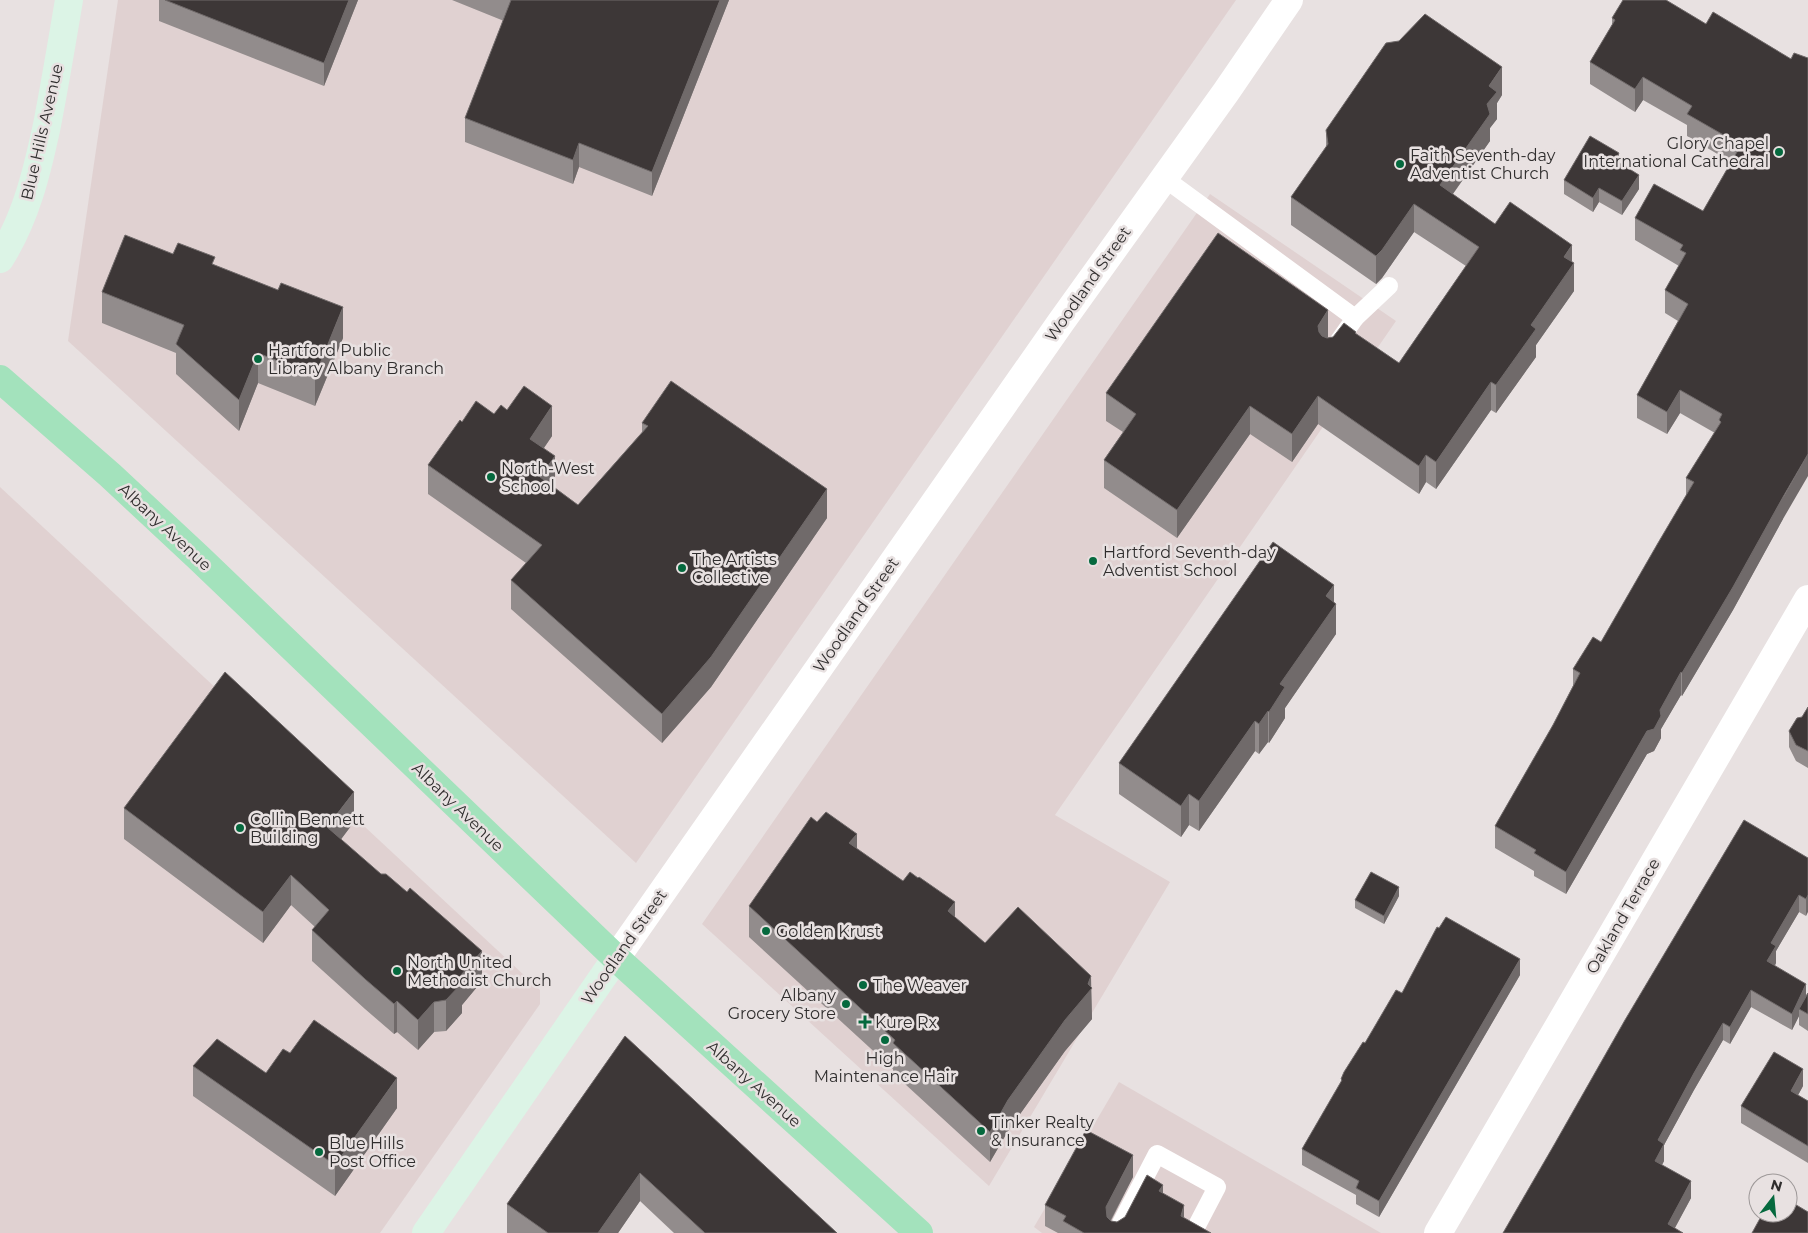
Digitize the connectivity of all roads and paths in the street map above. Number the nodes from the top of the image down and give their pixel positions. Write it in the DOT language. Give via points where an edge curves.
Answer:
graph roads {
  1 [pos="68,0"];
  2 [pos="1289,0"];
  3 [pos="1164,178"];
  4 [pos="0,259"];
  5 [pos="1389,286"];
  6 [pos="1355,318"];
  7 [pos="1328,355"];
  8 [pos="0,379"];
  9 [pos="1808,599"];
  10 [pos="616,958"];
  11 [pos="426,1233"];
  12 [pos="919,1233"];
  13 [pos="1116,1233"];
  14 [pos="1193,1233"];
  15 [pos="1438,1233"];
  1 -- 4 [label="main road, Blue Hills Avenue" via="53,94 31,193"];
  2 -- 3 [label="street, Woodland Street"];
  3 -- 6 [label="lane"];
  3 -- 10 [label="street, Woodland Street"];
  5 -- 6 [label="lane"];
  6 -- 7 [label="lane"];
  8 -- 10 [label="highway, Albany Avenue" via="199,558"];
  9 -- 15 [label="street, Oakland Terrace"];
  10 -- 11 [label="main road, Woodland Street"];
  10 -- 12 [label="highway, Albany Avenue"];
  13 -- 14 [label="lane" via="1157,1154 1217,1187"];
}
